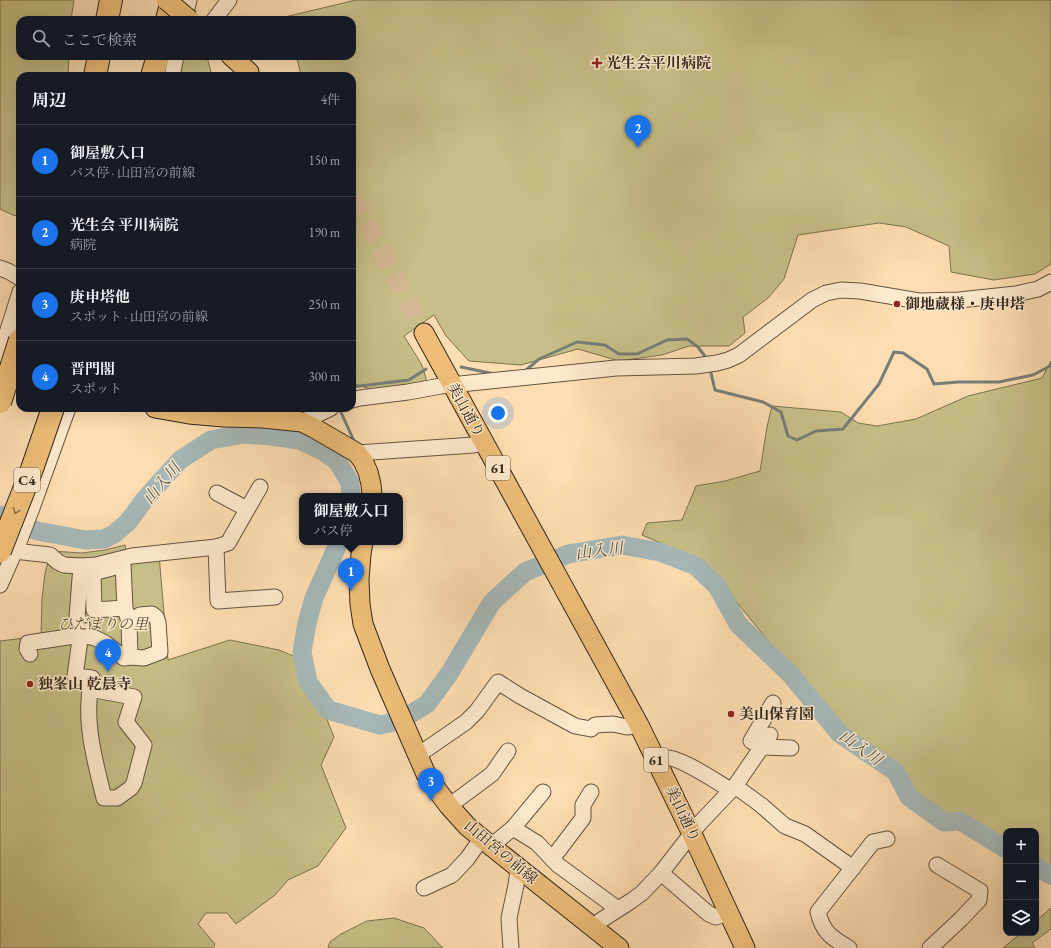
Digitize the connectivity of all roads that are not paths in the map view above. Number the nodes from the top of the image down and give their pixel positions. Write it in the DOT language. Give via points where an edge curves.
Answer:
graph roads {
  1 [pos="163,0"];
  2 [pos="166,0"];
  3 [pos="172,0"];
  4 [pos="189,0"];
  5 [pos="229,0"];
  6 [pos="160,16"];
  7 [pos="168,16"];
  8 [pos="185,16"];
  9 [pos="185,16"];
  10 [pos="217,16"];
  11 [pos="98,60"];
  12 [pos="151,60"];
  13 [pos="157,60"];
  14 [pos="175,60"];
  15 [pos="236,60"];
  16 [pos="96,72"];
  17 [pos="149,72"];
  18 [pos="153,72"];
  19 [pos="173,72"];
  20 [pos="249,72"];
  21 [pos="0,268"];
  22 [pos="16,276"];
  23 [pos="1051,282"];
  24 [pos="16,305"];
  25 [pos="424,333"];
  26 [pos="16,352"];
  27 [pos="0,355"];
  28 [pos="0,377"];
  29 [pos="16,380"];
  30 [pos="453,385"];
  31 [pos="356,399"];
  32 [pos="0,402"];
  33 [pos="51,412"];
  34 [pos="67,412"];
  35 [pos="194,412"];
  36 [pos="290,412"];
  37 [pos="484,443"];
  38 [pos="354,450"];
  39 [pos="260,488"];
  40 [pos="217,493"];
  41 [pos="372,493"];
  42 [pos="247,509"];
  43 [pos="0,544"];
  44 [pos="362,545"];
  45 [pos="216,547"];
  46 [pos="11,548"];
  47 [pos="155,559"];
  48 [pos="123,565"];
  49 [pos="81,566"];
  50 [pos="0,585"];
  51 [pos="275,598"];
  52 [pos="94,610"];
  53 [pos="127,615"];
  54 [pos="82,630"];
  55 [pos="30,654"];
  56 [pos="130,657"];
  57 [pos="89,689"];
  58 [pos="773,703"];
  59 [pos="638,725"];
  60 [pos="766,741"];
  61 [pos="791,748"];
  62 [pos="508,751"];
  63 [pos="418,755"];
  64 [pos="657,762"];
  65 [pos="733,788"];
  66 [pos="543,792"];
  67 [pos="591,792"];
  68 [pos="449,806"];
  69 [pos="513,828"];
  70 [pos="692,834"];
  71 [pos="887,839"];
  72 [pos="486,842"];
  73 [pos="552,859"];
  74 [pos="937,865"];
  75 [pos="853,868"];
  76 [pos="518,869"];
  77 [pos="661,873"];
  78 [pos="429,886"];
  79 [pos="618,909"];
  80 [pos="729,913"];
  81 [pos="594,928"];
  82 [pos="512,948"];
  83 [pos="619,948"];
  84 [pos="745,948"];
  85 [pos="849,948"];
  86 [pos="930,948"];
  1 -- 6 [label="highway"];
  2 -- 8 [label="main road, bridge"];
  3 -- 7 [label="highway"];
  4 -- 9 [label="street"];
  5 -- 10 [label="street"];
  11 -- 16 [label="highway"];
  12 -- 17 [label="highway"];
  13 -- 18 [label="highway"];
  14 -- 19 [label="street"];
  15 -- 20 [label="main road"];
  21 -- 22 [label="street"];
  23 -- 30 [label="street" via="1038,289 1016,294 959,300 919,301 842,290 826,293 812,300 739,355 728,360 708,364 616,368"];
  24 -- 27 [label="street"];
  25 -- 30 [label="main road, 美山通り / 61"];
  26 -- 32 [label="highway, bridge"];
  28 -- 29 [label="main road"];
  30 -- 31 [label="street"];
  30 -- 37 [label="main road, 美山通り / 61"];
  33 -- 46 [label="highway, C4, one-way, bridge" via="22,495"];
  34 -- 46 [label="street" via="32,508"];
  35 -- 36 [label="main road" via="224,417 263,418"];
  36 -- 38 [label="main road"];
  37 -- 38 [label="street" via="474,446"];
  37 -- 59 [label="main road, 美山通り / 61"];
  38 -- 41 [label="main road" via="368,472"];
  39 -- 42 [label="street"];
  40 -- 42 [label="street"];
  42 -- 45 [label="street" via="228,543"];
  43 -- 46 [label="street"];
  44 -- 63 [label="main road, 山田宮の前線" via="358,580 363,624"];
  45 -- 49 [label="street" via="132,556"];
  45 -- 51 [label="street" via="218,601"];
  46 -- 49 [label="street" via="50,555 64,565"];
  46 -- 50 [label="street"];
  47 -- 48 [label="street"];
  48 -- 52 [label="street" via="93,573"];
  48 -- 53 [label="street"];
  49 -- 54 [label="street" via="77,617"];
  52 -- 53 [label="street"];
  52 -- 54 [label="street" via="84,613"];
  53 -- 56 [label="street"];
  53 -- 56 [label="street" via="152,614 158,622 160,652 144,658"];
  54 -- 55 [label="street" via="28,643 27,649"];
  54 -- 56 [label="street" via="124,658"];
  54 -- 57 [label="street" via="75,676 92,678"];
  57 -- 57 [label="street" via="134,697 126,722 144,745 134,783 117,798 104,798 90,736"];
  58 -- 60 [label="street" via="751,741"];
  59 -- 63 [label="street" via="595,725 591,729 575,726 498,682 466,722"];
  59 -- 64 [label="main road, 美山通り / 61"];
  60 -- 61 [label="street"];
  60 -- 65 [label="street"];
  62 -- 68 [label="street" via="492,774"];
  63 -- 68 [label="main road, 山田宮の前線" via="426,774"];
  64 -- 65 [label="street" via="667,758 682,762"];
  64 -- 70 [label="main road, 美山通り / 61"];
  65 -- 70 [label="street"];
  65 -- 75 [label="street" via="761,805 785,826 804,834"];
  66 -- 69 [label="street"];
  67 -- 73 [label="street" via="583,805 583,818"];
  68 -- 72 [label="main road, 山田宮の前線"];
  69 -- 72 [label="street"];
  69 -- 73 [label="street" via="537,843"];
  70 -- 77 [label="street"];
  70 -- 80 [label="main road, 美山通り / 61"];
  71 -- 75 [label="street" via="873,842"];
  72 -- 76 [label="main road, 山田宮の前線"];
  72 -- 78 [label="street" via="452,875"];
  73 -- 79 [label="street"];
  74 -- 86 [label="street" via="980,891 979,900"];
  75 -- 85 [label="street" via="818,912 820,921 830,936"];
  76 -- 81 [label="main road, 山田宮の前線"];
  76 -- 82 [label="street" via="509,918"];
  77 -- 79 [label="street" via="642,893"];
  77 -- 80 [label="street" via="709,914 716,917"];
  79 -- 81 [label="street"];
  80 -- 84 [label="main road, 美山通り / 61"];
  81 -- 83 [label="main road, 山田宮の前線"];
}
